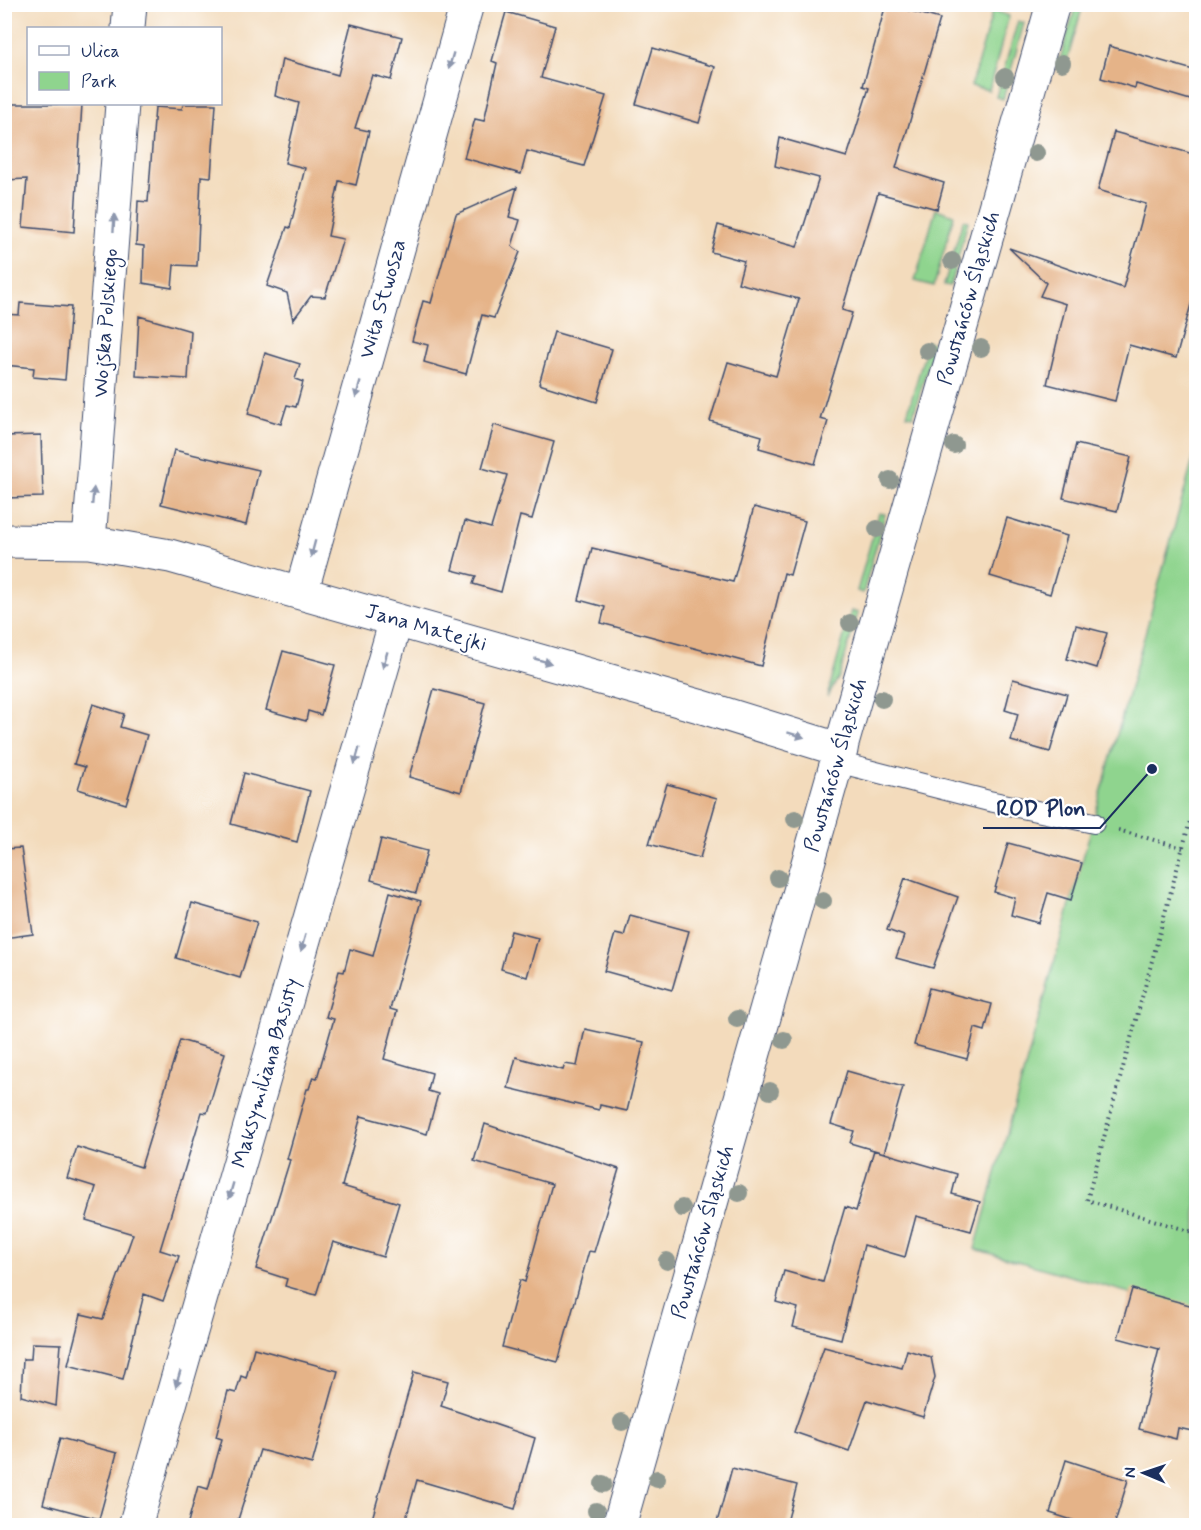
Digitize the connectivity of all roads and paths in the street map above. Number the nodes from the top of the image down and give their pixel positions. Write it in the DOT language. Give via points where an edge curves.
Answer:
graph roads {
  1 [pos="130,4"];
  2 [pos="467,4"];
  3 [pos="1053,4"];
  4 [pos="128,27"];
  5 [pos="122,105"];
  6 [pos="4,541"];
  7 [pos="89,542"];
  8 [pos="301,593"];
  9 [pos="396,620"];
  10 [pos="839,756"];
  11 [pos="1197,800"];
  12 [pos="1094,823"];
  13 [pos="1183,848"];
  14 [pos="1197,1233"];
  15 [pos="135,1526"];
  16 [pos="619,1526"];
  1 -- 4 [label="street"];
  2 -- 8 [label="street, Wita Stwosza, one-way"];
  3 -- 10 [label="street, Powstańców Śląskich"];
  7 -- 5 [label="street, Wojska Polskiego, one-way"];
  6 -- 7 [label="street, Jana Matejki"];
  7 -- 8 [label="street, Jana Matejki" via="170,556"];
  8 -- 9 [label="street, Jana Matejki"];
  9 -- 10 [label="street, Jana Matejki, one-way" via="709,709"];
  9 -- 15 [label="street, Maksymiliana Basisty, one-way"];
  10 -- 12 [label="lane" via="989,801"];
  10 -- 16 [label="street, Powstańców Śląskich"];
  11 -- 13 [label="path"];
  12 -- 13 [label="path"];
  13 -- 14 [label="path" via="1087,1200"];
}
